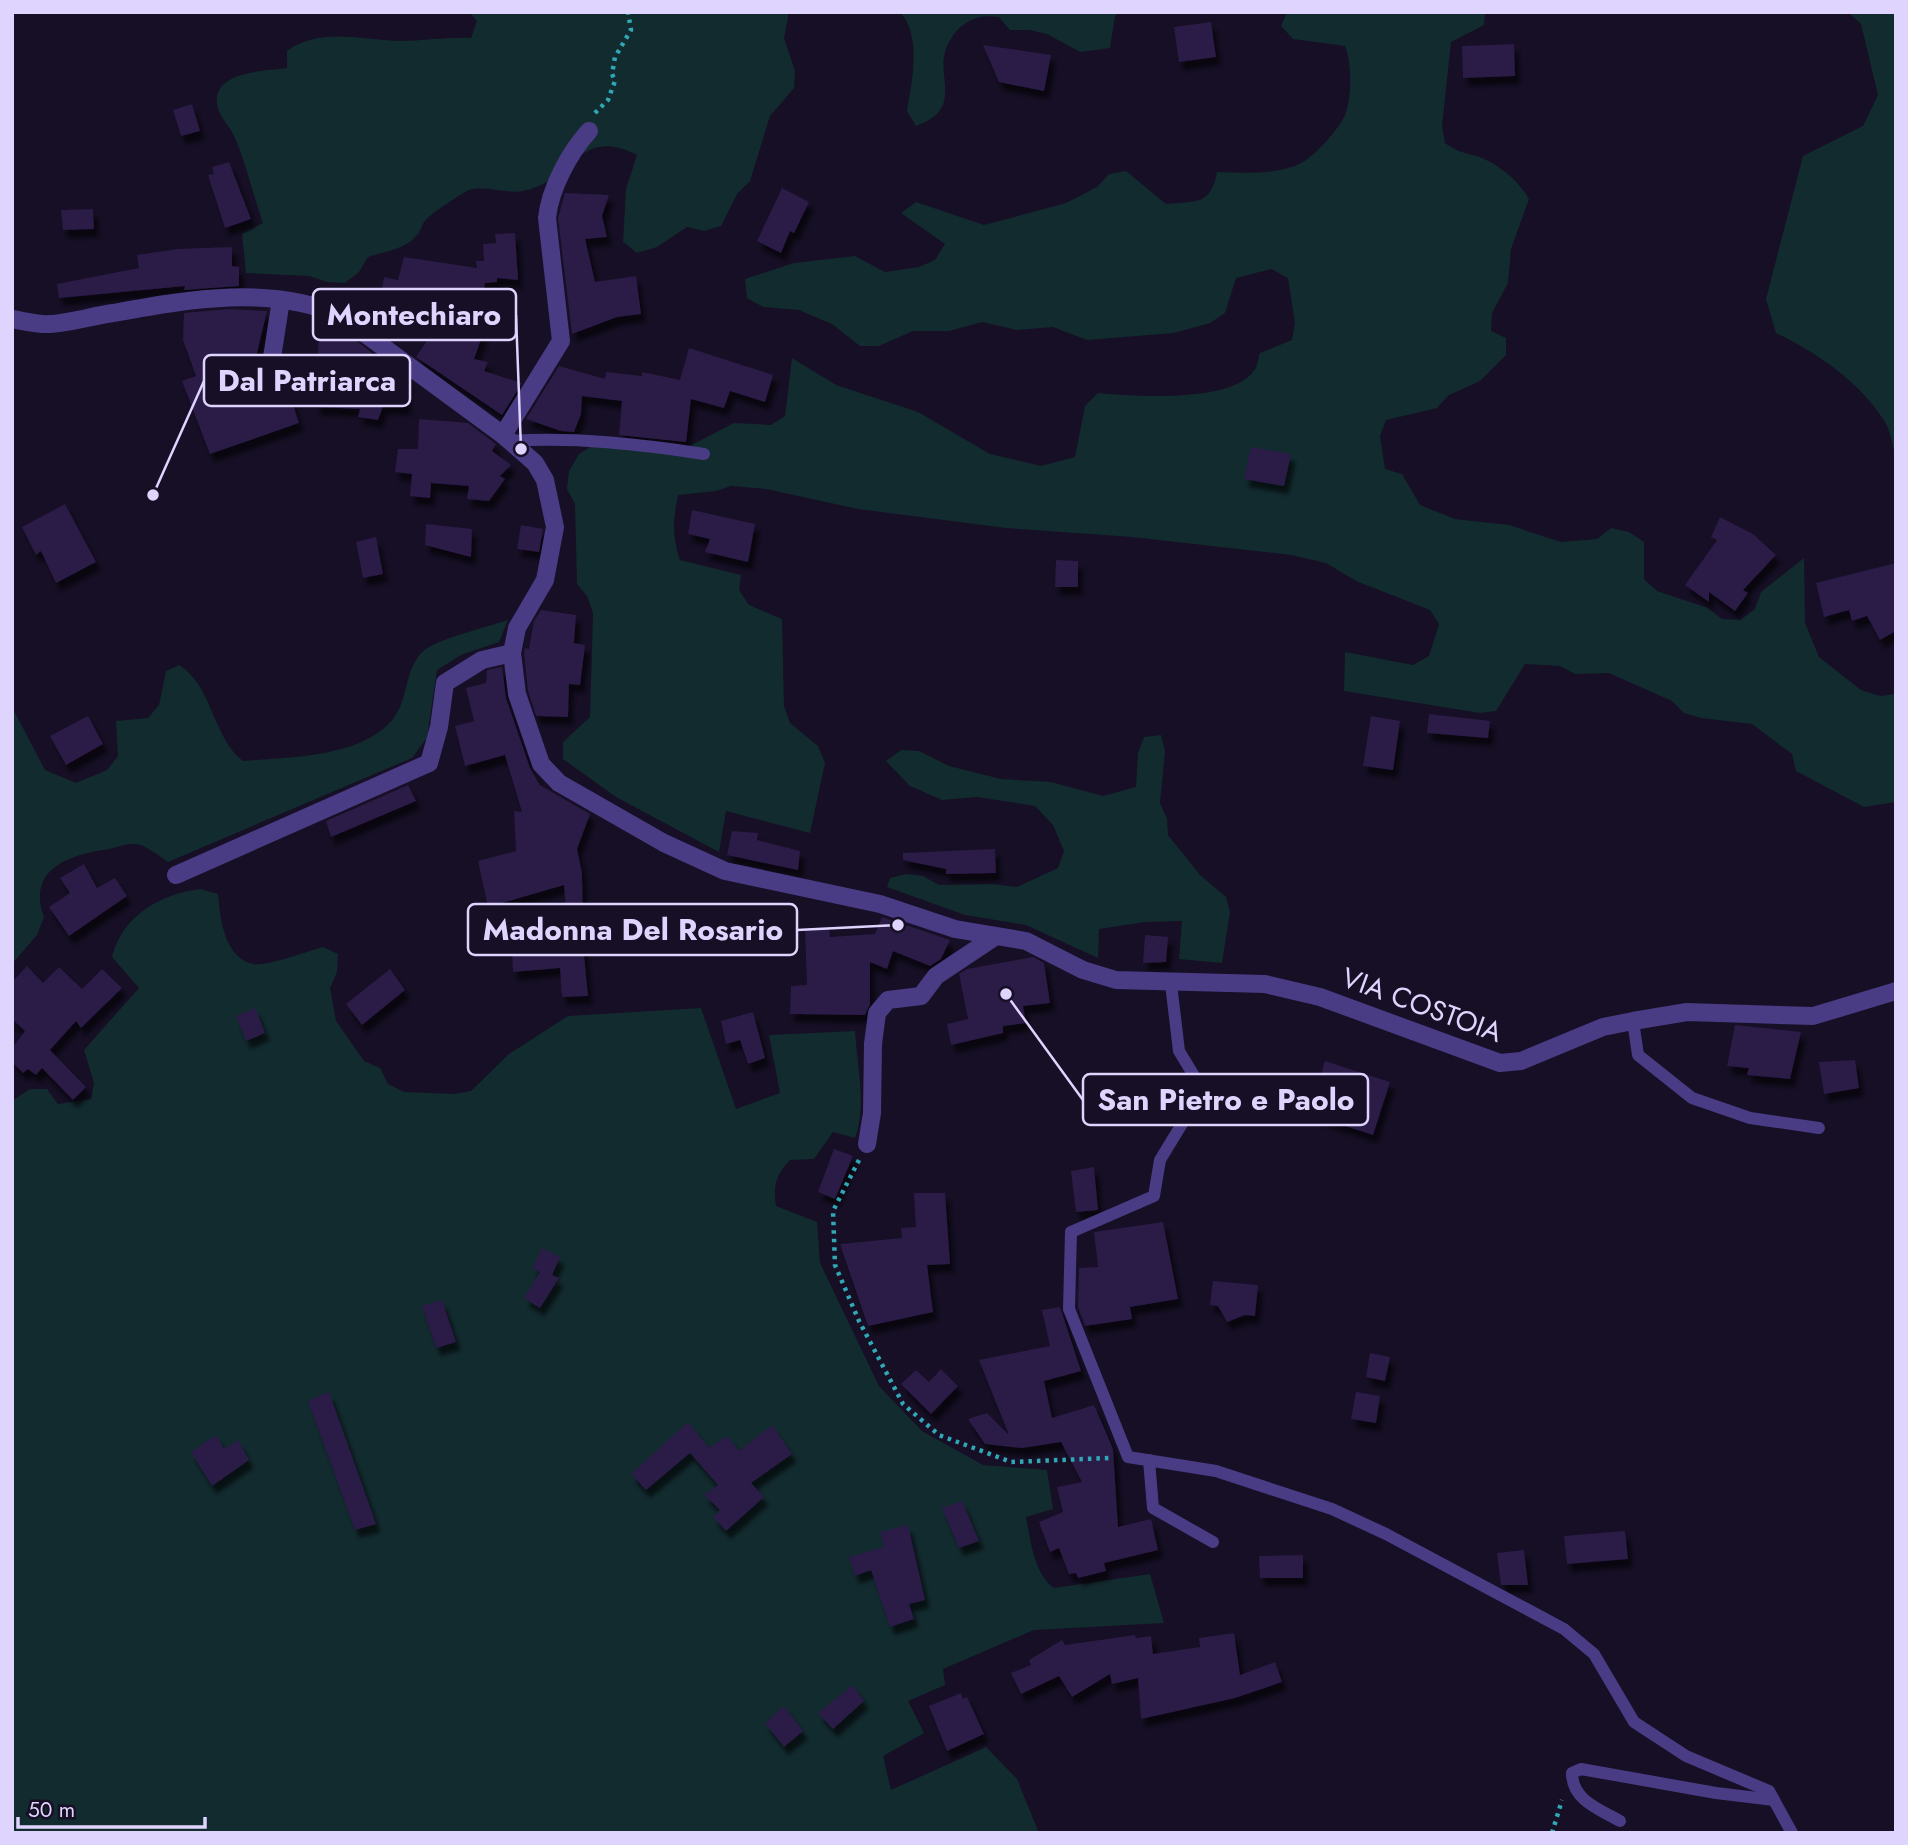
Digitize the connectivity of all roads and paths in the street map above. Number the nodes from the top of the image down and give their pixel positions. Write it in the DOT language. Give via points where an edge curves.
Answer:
graph roads {
  1 [pos="628,12"];
  2 [pos="589,131"];
  3 [pos="281,300"];
  4 [pos="12,319"];
  5 [pos="271,364"];
  6 [pos="507,438"];
  7 [pos="704,454"];
  8 [pos="512,653"];
  9 [pos="176,875"];
  10 [pos="996,936"];
  11 [pos="1171,984"];
  12 [pos="1896,991"];
  13 [pos="1633,1021"];
  14 [pos="1819,1128"];
  15 [pos="867,1144"];
  16 [pos="1128,1457"];
  17 [pos="1149,1460"];
  18 [pos="1213,1542"];
  19 [pos="1774,1800"];
  20 [pos="1620,1821"];
  21 [pos="1792,1833"];
  1 -- 2 [label="path" via="631,30 615,57 615,80"];
  2 -- 6 [label="street" via="578,142 549,201 561,341"];
  3 -- 4 [label="street" via="178,301 48,324"];
  3 -- 5 [label="street"];
  3 -- 6 [label="street" via="318,305 341,316"];
  6 -- 7 [label="lane" via="620,441"];
  6 -- 8 [label="street" via="535,463 545,480 555,527 545,580 517,628"];
  8 -- 9 [label="street" via="482,660 444,683 429,763"];
  8 -- 10 [label="street, VIA COSTOIA" via="517,694 541,764 559,783 596,807 725,871 880,904 956,929"];
  10 -- 11 [label="street, VIA COSTOIA" via="1026,941 1116,981"];
  10 -- 15 [label="street" via="936,976 922,996 888,1000 877,1013"];
  11 -- 13 [label="street, VIA COSTOIA" via="1265,984 1320,997 1500,1063 1521,1061 1603,1027"];
  11 -- 16 [label="lane" via="1179,1051 1196,1079 1188,1114 1160,1160 1154,1196 1071,1232 1069,1309"];
  12 -- 13 [label="street, VIA COSTOIA" via="1813,1016 1687,1012"];
  13 -- 14 [label="lane" via="1638,1055 1692,1098 1750,1118"];
  15 -- 16 [label="path" via="834,1211 835,1265 903,1404 939,1435 1012,1462"];
  16 -- 17 [label="lane"];
  17 -- 18 [label="lane" via="1153,1508"];
  17 -- 19 [label="lane" via="1216,1471 1332,1509 1564,1629 1594,1654 1634,1722 1686,1756 1769,1791"];
  19 -- 20 [label="lane" via="1581,1769 1572,1773 1572,1784 1584,1801"];
  19 -- 21 [label="lane"];
}
